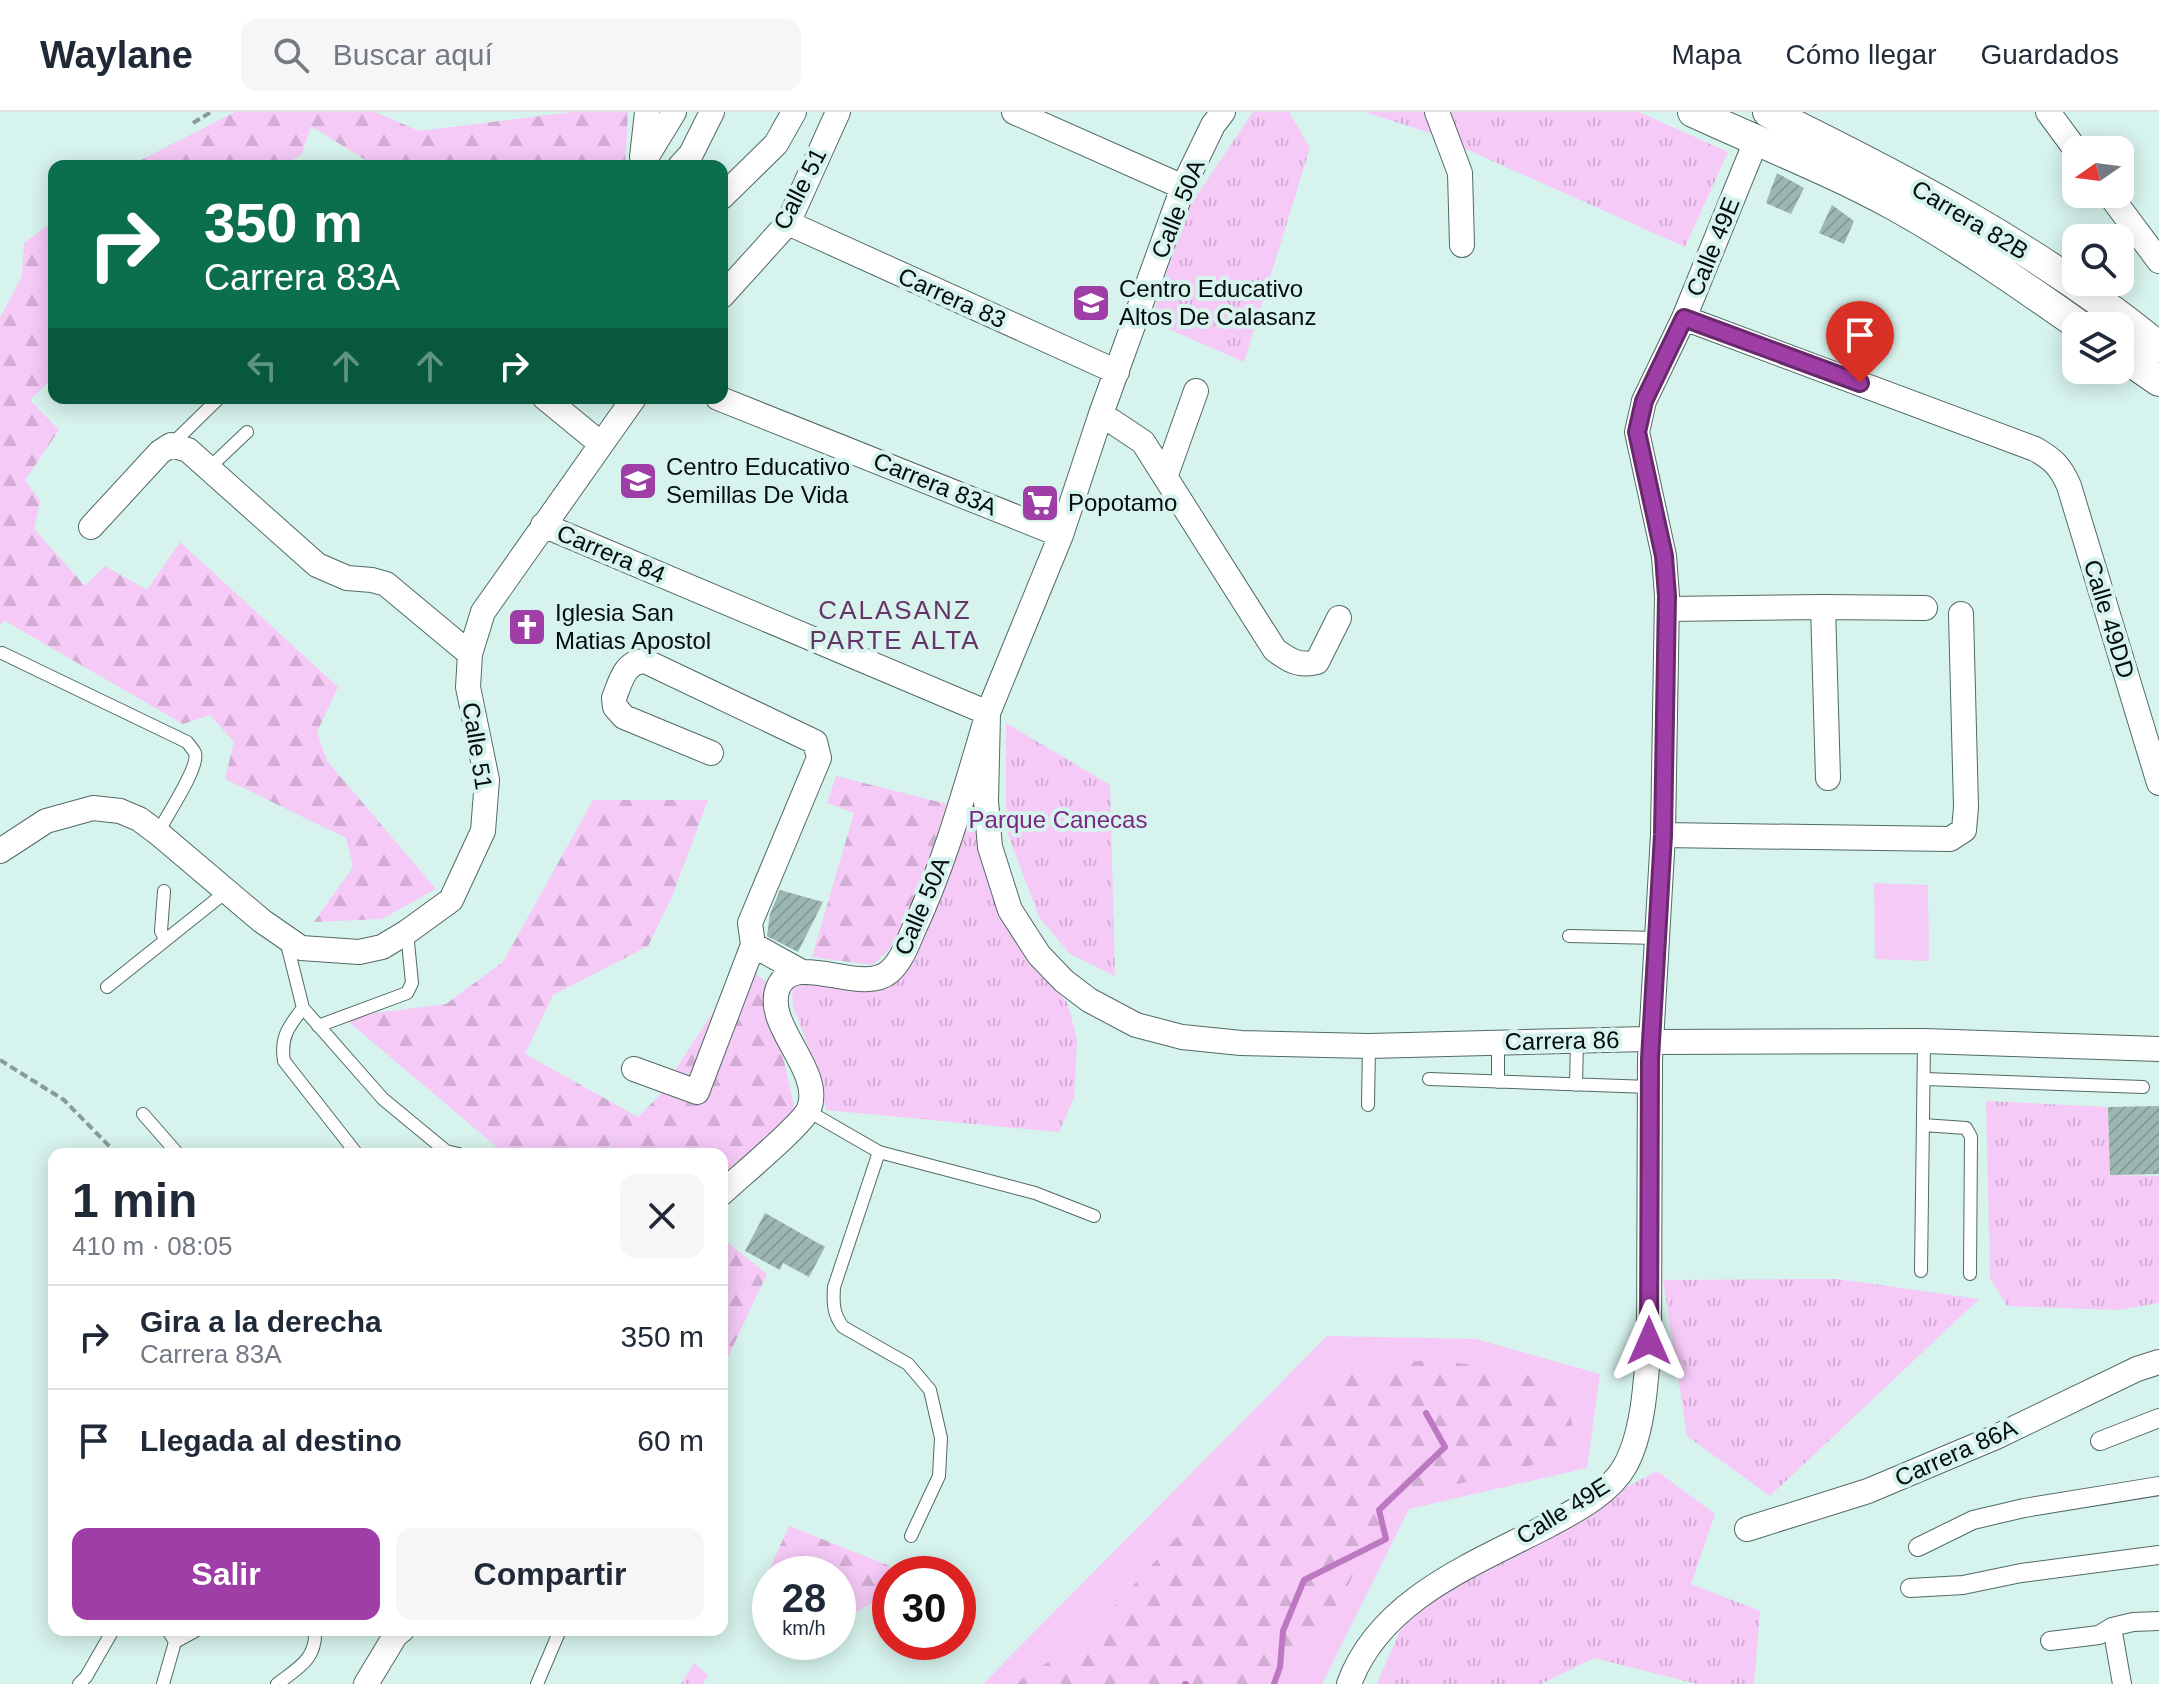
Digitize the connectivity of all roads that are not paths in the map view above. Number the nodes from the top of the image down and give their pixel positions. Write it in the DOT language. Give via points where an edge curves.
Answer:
graph roads {
  1 [pos="647,112"];
  2 [pos="674,112"];
  3 [pos="712,112"];
  4 [pos="794,112"];
  5 [pos="838,112"];
  6 [pos="1014,112"];
  7 [pos="1223,112"];
  8 [pos="1437,112"];
  9 [pos="1693,112"];
  10 [pos="2048,112"];
  11 [pos="1776,113"];
  12 [pos="2066,136"];
  13 [pos="1756,141"];
  14 [pos="642,160"];
  15 [pos="645,160"];
  16 [pos="685,160"];
  17 [pos="1183,187"];
  18 [pos="728,191"];
  19 [pos="2119,208"];
  20 [pos="788,223"];
  21 [pos="1462,245"];
  22 [pos="2159,261"];
  23 [pos="728,289"];
  24 [pos="2062,313"];
  25 [pos="1684,318"];
  26 [pos="2159,347"];
  27 [pos="2134,364"];
  28 [pos="1117,372"];
  29 [pos="2159,381"];
  30 [pos="1196,391"];
  31 [pos="728,402"];
  32 [pos="213,404"];
  33 [pos="552,404"];
  34 [pos="630,404"];
  35 [pos="1101,414"];
  36 [pos="247,432"];
  37 [pos="601,444"];
  38 [pos="171,445"];
  39 [pos="208,469"];
  40 [pos="1166,475"];
  41 [pos="543,525"];
  42 [pos="91,527"];
  43 [pos="1061,535"];
  44 [pos="1823,607"];
  45 [pos="1925,608"];
  46 [pos="1667,609"];
  47 [pos="1961,614"];
  48 [pos="1339,618"];
  49 [pos="2,653"];
  50 [pos="470,654"];
  51 [pos="988,713"];
  52 [pos="711,753"];
  53 [pos="1828,778"];
  54 [pos="2159,783"];
  55 [pos="158,833"];
  56 [pos="1663,835"];
  57 [pos="0,851"];
  58 [pos="164,891"];
  59 [pos="227,891"];
  60 [pos="407,932"];
  61 [pos="1569,936"];
  62 [pos="285,937"];
  63 [pos="1658,938"];
  64 [pos="165,940"];
  65 [pos="753,945"];
  66 [pos="1039,955"];
  67 [pos="800,971"];
  68 [pos="107,987"];
  69 [pos="303,1008"];
  70 [pos="318,1026"];
  71 [pos="1577,1041"];
  72 [pos="1924,1041"];
  73 [pos="1653,1042"];
  74 [pos="1498,1043"];
  75 [pos="1369,1046"];
  76 [pos="2159,1049"];
  77 [pos="634,1069"];
  78 [pos="1429,1079"];
  79 [pos="1925,1079"];
  80 [pos="1498,1082"];
  81 [pos="1576,1085"];
  82 [pos="1650,1087"];
  83 [pos="2143,1087"];
  84 [pos="1368,1105"];
  85 [pos="808,1111"];
  86 [pos="143,1114"];
  87 [pos="1923,1125"];
  88 [pos="173,1148"];
  89 [pos="352,1148"];
  90 [pos="442,1148"];
  91 [pos="879,1152"];
  92 [pos="728,1187"];
  93 [pos="1094,1216"];
  94 [pos="1921,1271"];
  95 [pos="1970,1274"];
  96 [pos="2159,1362"];
  97 [pos="2159,1418"];
  98 [pos="2100,1441"];
  99 [pos="2159,1486"];
  100 [pos="1747,1529"];
  101 [pos="911,1536"];
  102 [pos="1918,1547"];
  103 [pos="2159,1555"];
  104 [pos="1910,1588"];
  105 [pos="2159,1621"];
  106 [pos="2112,1627"];
  107 [pos="109,1636"];
  108 [pos="172,1636"];
  109 [pos="186,1636"];
  110 [pos="316,1636"];
  111 [pos="396,1636"];
  112 [pos="557,1636"];
  113 [pos="2050,1641"];
  114 [pos="175,1642"];
  115 [pos="79,1684"];
  116 [pos="163,1684"];
  117 [pos="277,1684"];
  118 [pos="366,1684"];
  119 [pos="537,1684"];
  120 [pos="1349,1684"];
  121 [pos="2122,1684"];
  1 -- 14 [label="street"];
  2 -- 15 [label="street"];
  3 -- 16 [label="street"];
  4 -- 18 [label="street" via="776,144"];
  5 -- 20 [label="street, Calle 51"];
  6 -- 17 [label="street"];
  7 -- 17 [label="street, Calle 50A"];
  8 -- 21 [label="street" via="1460,173"];
  9 -- 13 [label="street, Carrera 82B"];
  10 -- 12 [label="street"];
  11 -- 26 [label="street, Carrera 82B" via="1981,222"];
  13 -- 24 [label="street, Carrera 82B" via="1895,206"];
  13 -- 25 [label="street, Calle 49E"];
  17 -- 28 [label="street, Calle 50A"];
  19 -- 22 [label="street"];
  20 -- 23 [label="street, Calle 51"];
  20 -- 28 [label="street, Carrera 83"];
  25 -- 46 [label="street, Calle 49E" via="1644,401 1637,432 1664,556"];
  25 -- 54 [label="street, Calle 49DD" via="2052,458 2069,486"];
  27 -- 29 [label="street"];
  28 -- 35 [label="street, Calle 50A"];
  30 -- 40 [label="street"];
  31 -- 43 [label="street, Carrera 83A"];
  32 -- 38 [label="lane"];
  33 -- 37 [label="street"];
  34 -- 37 [label="street, Calle 51"];
  35 -- 40 [label="street" via="1143,442"];
  35 -- 43 [label="street, Calle 50A"];
  36 -- 39 [label="lane"];
  37 -- 41 [label="street, Calle 51"];
  38 -- 39 [label="street" via="188,450"];
  38 -- 42 [label="street"];
  39 -- 50 [label="street" via="317,565 347,578 386,584"];
  40 -- 48 [label="street" via="1275,650 1290,661 1317,662"];
  41 -- 50 [label="street, Calle 51" via="483,612"];
  41 -- 51 [label="street, Carrera 84"];
  43 -- 51 [label="street, Calle 50A"];
  44 -- 45 [label="street"];
  44 -- 46 [label="street"];
  44 -- 53 [label="street"];
  46 -- 56 [label="street, Calle 49E"];
  47 -- 56 [label="street" via="1964,830 1950,839"];
  49 -- 55 [label="lane" via="187,742 196,755 194,770"];
  50 -- 60 [label="street, Calle 51" via="468,687 487,780 483,831 451,900"];
  51 -- 66 [label="street, Calle 50A" via="990,847 1010,910"];
  51 -- 67 [label="street, Calle 50A" via="934,887 897,965 882,977 863,980"];
  52 -- 65 [label="street" via="619,713 614,698 628,667 645,661 808,736 819,749 750,923"];
  55 -- 57 [label="street, Calle 51" via="120,811 93,808 46,821"];
  55 -- 59 [label="street, Calle 51"];
  56 -- 63 [label="street, Calle 49E"];
  58 -- 64 [label="lane"];
  59 -- 62 [label="street, Calle 51"];
  59 -- 64 [label="lane"];
  60 -- 62 [label="street, Calle 51" via="382,947 359,952 301,948"];
  60 -- 70 [label="lane" via="412,983 407,993"];
  61 -- 63 [label="lane"];
  62 -- 69 [label="lane"];
  63 -- 73 [label="street, Calle 49E"];
  64 -- 68 [label="lane"];
  65 -- 67 [label="street"];
  65 -- 77 [label="street" via="697,1092"];
  66 -- 75 [label="street, Carrera 86" via="1097,1006 1136,1025 1196,1039"];
  67 -- 85 [label="street" via="777,989 776,1002 808,1082"];
  69 -- 70 [label="lane"];
  69 -- 89 [label="lane" via="285,1031 284,1061"];
  70 -- 90 [label="lane" via="383,1099"];
  71 -- 73 [label="street, Carrera 86"];
  71 -- 74 [label="street, Carrera 86"];
  71 -- 81 [label="lane"];
  72 -- 73 [label="street, Carrera 86"];
  72 -- 76 [label="street, Carrera 86"];
  72 -- 79 [label="lane"];
  73 -- 82 [label="street, Calle 49E"];
  74 -- 75 [label="street, Carrera 86"];
  74 -- 80 [label="lane"];
  75 -- 84 [label="lane"];
  78 -- 80 [label="lane"];
  79 -- 83 [label="lane"];
  79 -- 87 [label="lane"];
  80 -- 81 [label="lane"];
  81 -- 82 [label="lane"];
  82 -- 120 [label="street, Calle 49E" via="1648,1352 1642,1406 1625,1467 1599,1494 1564,1517 1413,1600 1381,1629"];
  85 -- 91 [label="lane"];
  85 -- 92 [label="street"];
  86 -- 88 [label="lane"];
  87 -- 94 [label="lane"];
  87 -- 95 [label="lane" via="1966,1128 1971,1137"];
  91 -- 93 [label="lane" via="1035,1193"];
  91 -- 101 [label="lane" via="834,1287 833,1306 843,1327 908,1364 930,1390 941,1438 939,1476"];
  96 -- 100 [label="street, Carrera 86A" via="1868,1491"];
  97 -- 98 [label="street"];
  99 -- 102 [label="street" via="1973,1520"];
  103 -- 104 [label="street"];
  105 -- 106 [label="street"];
  106 -- 113 [label="street" via="2099,1635"];
  106 -- 121 [label="street"];
  107 -- 115 [label="lane"];
  108 -- 114 [label="lane"];
  109 -- 114 [label="lane"];
  110 -- 117 [label="lane" via="308,1661"];
  111 -- 118 [label="street"];
  112 -- 119 [label="lane"];
  114 -- 116 [label="lane"];
}
